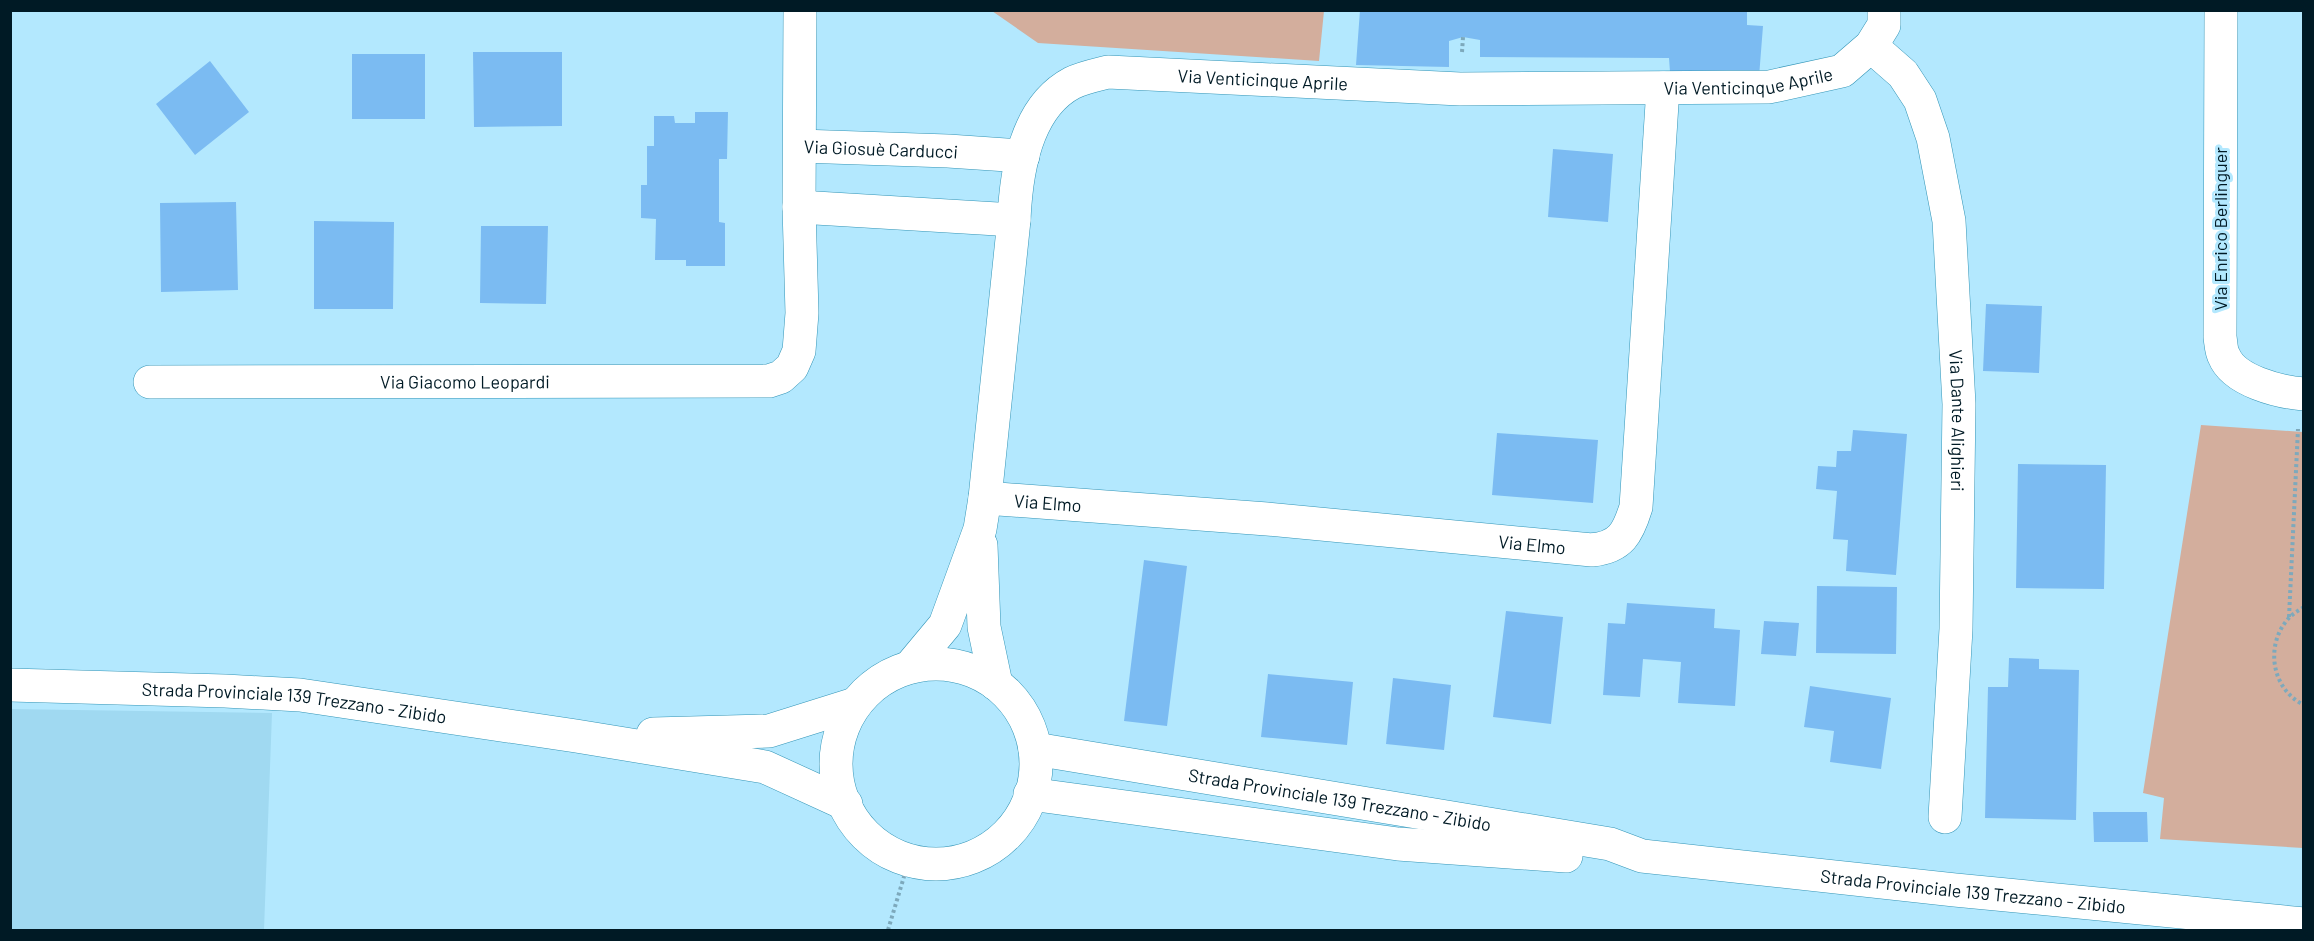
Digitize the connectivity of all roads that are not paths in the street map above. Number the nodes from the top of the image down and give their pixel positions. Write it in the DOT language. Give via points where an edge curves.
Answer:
graph roads {
  1 [pos="800,10"];
  2 [pos="1884,10"];
  3 [pos="2221,10"];
  4 [pos="1871,46"];
  5 [pos="1663,88"];
  6 [pos="800,146"];
  7 [pos="1023,156"];
  8 [pos="799,207"];
  9 [pos="1014,220"];
  10 [pos="781,377"];
  11 [pos="150,382"];
  12 [pos="2301,394"];
  13 [pos="983,513"];
  14 [pos="910,667"];
  15 [pos="996,684"];
  16 [pos="10,686"];
  17 [pos="855,704"];
  18 [pos="576,736"];
  19 [pos="1035,749"];
  20 [pos="1030,794"];
  21 [pos="846,804"];
  22 [pos="1945,817"];
  23 [pos="1642,856"];
  24 [pos="2304,924"];
  1 -- 6 [label="street"];
  2 -- 4 [label="street, Via Venticinque Aprile" via="1884,25"];
  3 -- 12 [label="street, Via Enrico Berlinguer" via="2223,356 2232,368 2262,385"];
  4 -- 5 [label="street, Via Venticinque Aprile" via="1842,71 1800,82 1769,87"];
  4 -- 22 [label="street, Via Dante Alighieri" via="1903,74 1920,100 1933,138 1949,221 1959,404 1956,629"];
  5 -- 7 [label="street, Via Venticinque Aprile" via="1460,89 1108,72 1073,83 1049,100 1039,114"];
  5 -- 13 [label="street, Via Elmo" via="1636,507 1626,531 1608,548 1592,550 1255,518"];
  6 -- 7 [label="street, Via Giosuè Carducci"];
  6 -- 8 [label="street, Via Giosuè Carducci"];
  7 -- 9 [label="street, Via Venticinque Aprile"];
  8 -- 9 [label="street"];
  8 -- 10 [label="street, Via Giosuè Carducci" via="799,351 792,367"];
  9 -- 13 [label="street, Via Venticinque Aprile"];
  10 -- 11 [label="street, Via Giacomo Leopardi" via="769,381"];
  13 -- 14 [label="street, Via Venticinque Aprile" via="945,625"];
  13 -- 15 [label="street, Via Venticinque Aprile" via="984,627"];
  14 -- 15 [label="street" via="948,664 976,671"];
  14 -- 17 [label="street" via="884,678"];
  15 -- 19 [label="street" via="1024,717"];
  16 -- 18 [label="street, Strada Provinciale 139 Trezzano - Zibido" via="300,695"];
  17 -- 18 [label="street, Strada Provinciale 139 Trezzano - Zibido" via="769,731"];
  17 -- 21 [label="street" via="841,732 836,763 840,793"];
  18 -- 21 [label="street, Strada Provinciale 139 Trezzano - Zibido" via="765,767"];
  19 -- 20 [label="street" via="1035,783"];
  19 -- 23 [label="street, Strada Provinciale 139 Trezzano - Zibido" via="1610,844"];
  20 -- 21 [label="street" via="1023,814 987,850 964,860 933,864 909,860 875,844 854,821"];
  20 -- 23 [label="street, Strada Provinciale 139 Trezzano - Zibido" via="1398,844 1618,860"];
  23 -- 24 [label="street, Strada Provinciale 139 Trezzano - Zibido"];
}
